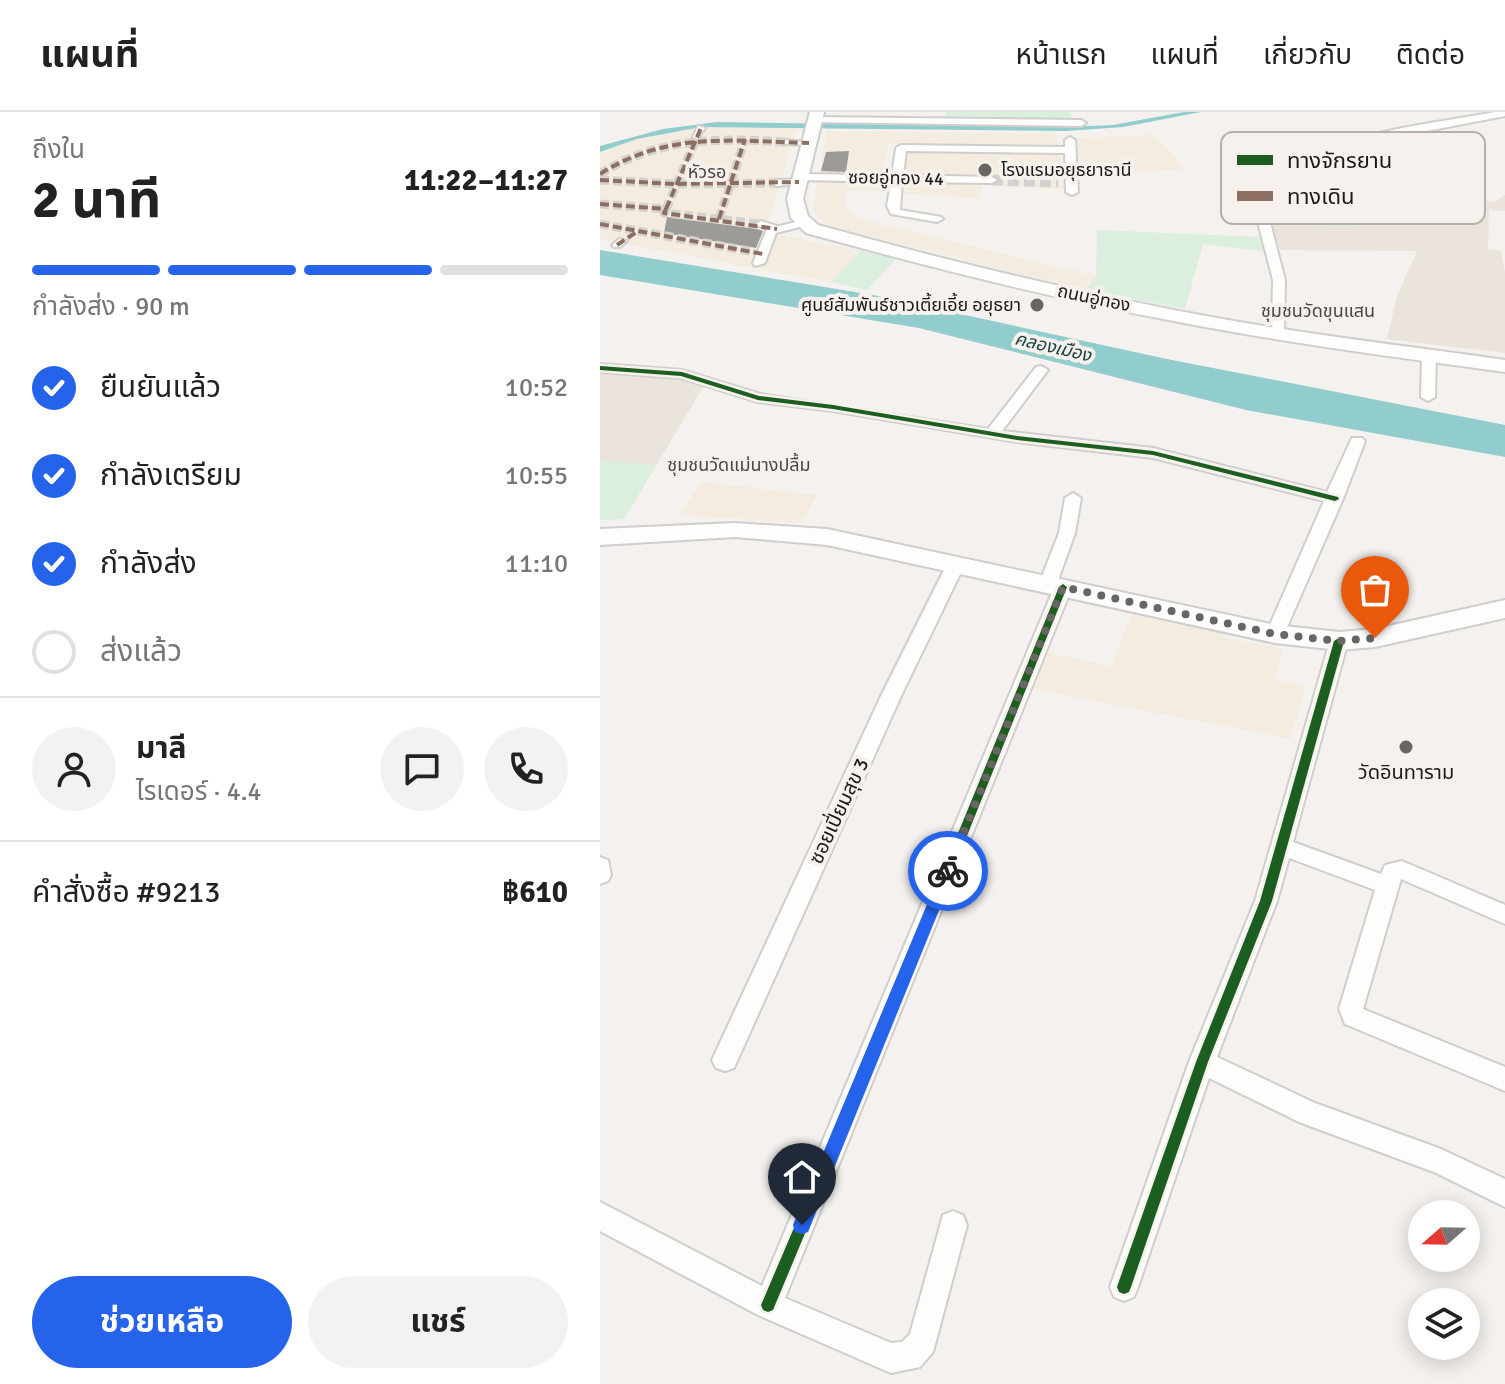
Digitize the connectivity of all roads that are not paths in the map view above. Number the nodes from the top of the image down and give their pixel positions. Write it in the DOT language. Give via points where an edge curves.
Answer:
graph roads {
  1 [pos="1505,113"];
  2 [pos="1078,124"];
  3 [pos="813,126"];
  4 [pos="1409,132"];
  5 [pos="786,142"];
  6 [pos="1069,150"];
  7 [pos="896,178"];
  8 [pos="800,180"];
  9 [pos="992,180"];
  10 [pos="1058,182"];
  11 [pos="776,183"];
  12 [pos="937,219"];
  13 [pos="804,223"];
  14 [pos="761,224"];
  15 [pos="1264,224"];
  16 [pos="777,229"];
  17 [pos="758,256"];
  18 [pos="1277,334"];
  19 [pos="1429,355"];
  20 [pos="1505,366"];
  21 [pos="600,368"];
  22 [pos="1041,370"];
  23 [pos="1428,397"];
  24 [pos="992,434"];
  25 [pos="1357,441"];
  26 [pos="1073,498"];
  27 [pos="1335,499"];
  28 [pos="600,537"];
  29 [pos="956,564"];
  30 [pos="1055,586"];
  31 [pos="1505,609"];
  32 [pos="1275,634"];
  33 [pos="1339,641"];
  34 [pos="1282,847"];
  35 [pos="600,866"];
  36 [pos="600,875"];
  37 [pos="1387,885"];
  38 [pos="1505,915"];
  39 [pos="725,1060"];
  40 [pos="1202,1062"];
  41 [pos="1505,1079"];
  42 [pos="1505,1193"];
  43 [pos="600,1216"];
  44 [pos="953,1225"];
  45 [pos="1124,1287"];
  46 [pos="768,1305"];
  1 -- 4 [label="street"];
  2 -- 3 [label="street"];
  2 -- 6 [label="street"];
  3 -- 5 [label="street"];
  3 -- 8 [label="main road"];
  6 -- 7 [label="street" via="903,147"];
  6 -- 10 [label="street" via="1072,187"];
  7 -- 8 [label="street, ซอยอู่ทอง 44"];
  7 -- 9 [label="street, ซอยอู่ทอง 44"];
  7 -- 12 [label="street" via="895,212"];
  8 -- 11 [label="street"];
  8 -- 13 [label="main road" via="796,212"];
  13 -- 16 [label="street"];
  13 -- 18 [label="main road, ถนนอู่ทอง" via="832,237 945,266"];
  14 -- 16 [label="street"];
  15 -- 18 [label="street" via="1279,280"];
  16 -- 17 [label="street"];
  18 -- 19 [label="main road, ถนนอู่ทอง"];
  19 -- 20 [label="main road, ถนนอู่ทอง"];
  19 -- 23 [label="street"];
  21 -- 24 [label="street" via="682,374 758,398"];
  22 -- 24 [label="street"];
  24 -- 27 [label="street" via="1153,453"];
  25 -- 27 [label="street"];
  26 -- 30 [label="street"];
  27 -- 32 [label="street"];
  28 -- 29 [label="main road" via="735,530 808,534"];
  29 -- 30 [label="main road"];
  29 -- 39 [label="street, ซอยเปี่ยมสุข 3"];
  30 -- 32 [label="main road"];
  30 -- 46 [label="street" via="858,1092"];
  31 -- 33 [label="main road"];
  32 -- 33 [label="main road"];
  33 -- 34 [label="street"];
  34 -- 37 [label="street"];
  34 -- 40 [label="street"];
  35 -- 36 [label="street"];
  37 -- 38 [label="street" via="1393,871 1402,870"];
  37 -- 41 [label="street" via="1352,1013"];
  40 -- 42 [label="street" via="1308,1113 1441,1162"];
  40 -- 45 [label="street"];
  43 -- 46 [label="street"];
  44 -- 46 [label="street" via="923,1342 909,1356 891,1358"];
}
